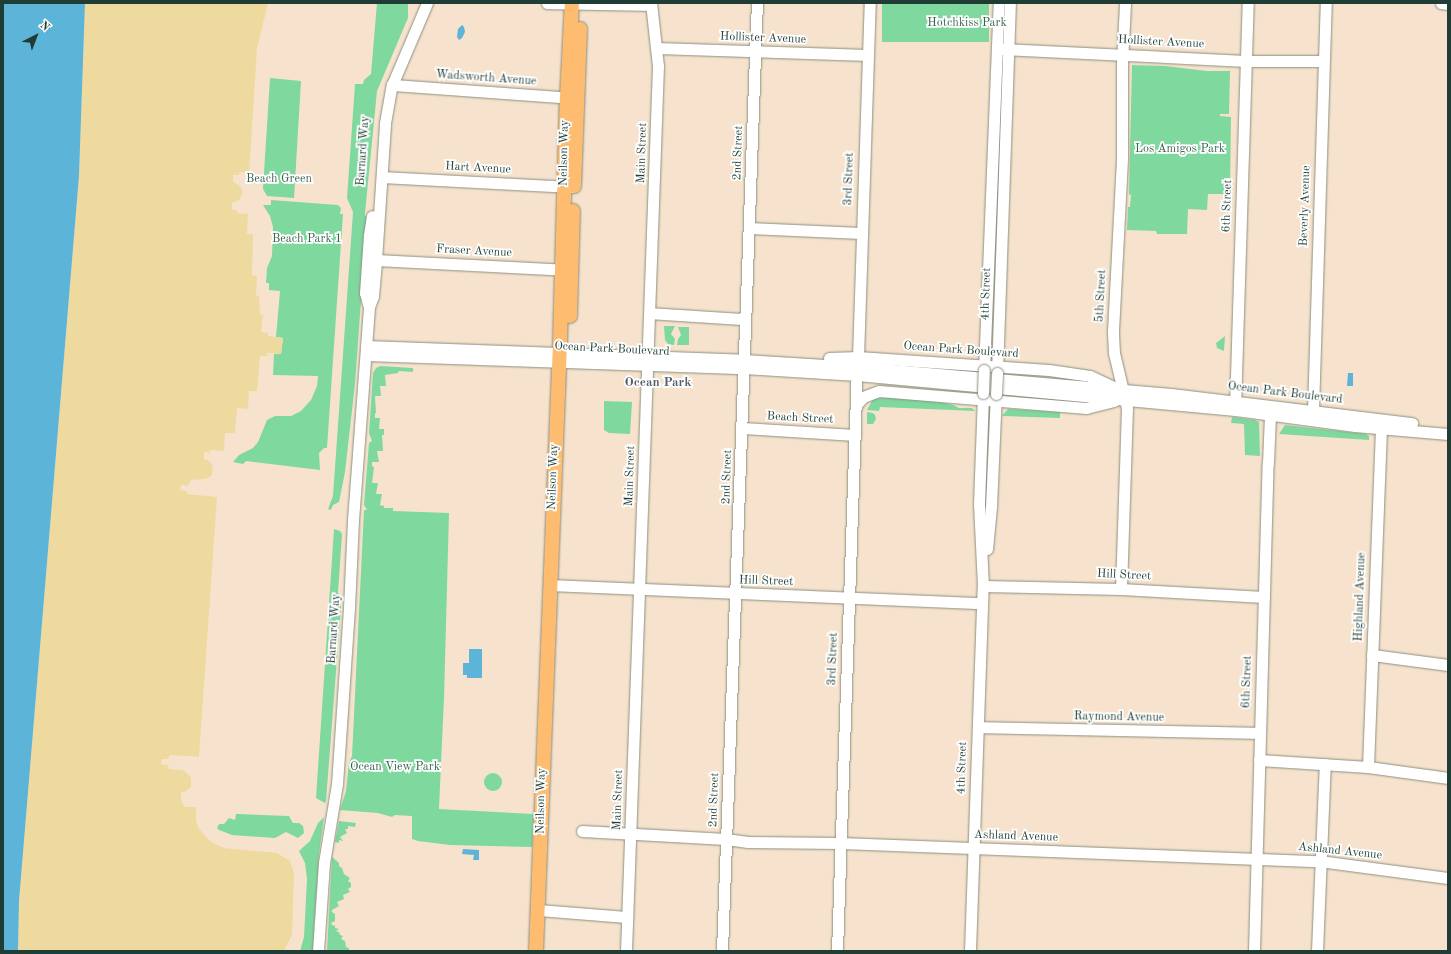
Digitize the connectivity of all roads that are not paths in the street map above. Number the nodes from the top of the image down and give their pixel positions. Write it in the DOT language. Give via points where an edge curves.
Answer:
graph roads {
  1 [pos="420,3"];
  2 [pos="427,3"];
  3 [pos="547,3"];
  4 [pos="757,3"];
  5 [pos="870,3"];
  6 [pos="999,3"];
  7 [pos="1010,3"];
  8 [pos="1126,3"];
  9 [pos="1248,3"];
  10 [pos="1326,3"];
  11 [pos="1441,3"];
  12 [pos="576,4"];
  13 [pos="651,4"];
  14 [pos="1448,4"];
  15 [pos="657,48"];
  16 [pos="997,48"];
  17 [pos="1009,49"];
  18 [pos="756,52"];
  19 [pos="1123,54"];
  20 [pos="868,55"];
  21 [pos="1246,61"];
  22 [pos="1323,61"];
  23 [pos="392,85"];
  24 [pos="572,98"];
  25 [pos="382,177"];
  26 [pos="569,187"];
  27 [pos="749,228"];
  28 [pos="861,233"];
  29 [pos="376,260"];
  30 [pos="566,270"];
  31 [pos="369,307"];
  32 [pos="650,313"];
  33 [pos="744,319"];
  34 [pos="366,350"];
  35 [pos="563,357"];
  36 [pos="647,361"];
  37 [pos="744,364"];
  38 [pos="858,366"];
  39 [pos="984,367"];
  40 [pos="997,369"];
  41 [pos="879,391"];
  42 [pos="1122,394"];
  43 [pos="983,396"];
  44 [pos="996,397"];
  45 [pos="856,404"];
  46 [pos="1235,405"];
  47 [pos="1292,408"];
  48 [pos="1313,410"];
  49 [pos="1270,415"];
  50 [pos="1282,416"];
  51 [pos="1414,426"];
  52 [pos="1381,427"];
  53 [pos="1448,427"];
  54 [pos="743,428"];
  55 [pos="1448,430"];
  56 [pos="1448,434"];
  57 [pos="855,435"];
  58 [pos="1269,443"];
  59 [pos="554,585"];
  60 [pos="983,586"];
  61 [pos="1121,589"];
  62 [pos="640,590"];
  63 [pos="736,594"];
  64 [pos="1264,597"];
  65 [pos="849,598"];
  66 [pos="982,603"];
  67 [pos="1372,655"];
  68 [pos="1448,665"];
  69 [pos="978,727"];
  70 [pos="1259,733"];
  71 [pos="1259,760"];
  72 [pos="1325,764"];
  73 [pos="1368,767"];
  74 [pos="1448,778"];
  75 [pos="582,831"];
  76 [pos="631,835"];
  77 [pos="726,839"];
  78 [pos="840,843"];
  79 [pos="973,849"];
  80 [pos="1256,858"];
  81 [pos="1319,861"];
  82 [pos="1448,878"];
  83 [pos="542,910"];
  84 [pos="628,917"];
  85 [pos="318,951"];
  86 [pos="536,951"];
  87 [pos="545,951"];
  88 [pos="626,951"];
  89 [pos="722,951"];
  90 [pos="837,951"];
  91 [pos="970,951"];
  92 [pos="1254,951"];
  93 [pos="1317,951"];
  1 -- 31 [label="street, Barnard Way" via="388,79 380,109 365,293"];
  2 -- 23 [label="street, Barnard Way"];
  3 -- 12 [label="street"];
  4 -- 18 [label="street, 2nd Street"];
  5 -- 20 [label="street, 3rd Street"];
  6 -- 16 [label="street, 4th Street"];
  7 -- 17 [label="street, 4th Street"];
  8 -- 19 [label="street, 5th Street"];
  9 -- 21 [label="street, 6th Street"];
  10 -- 22 [label="street, Beverly Avenue"];
  11 -- 14 [label="street"];
  12 -- 13 [label="street"];
  12 -- 24 [label="main road, Neilson Way"];
  13 -- 15 [label="street, Main Street"];
  15 -- 18 [label="street, Hollister Avenue"];
  15 -- 32 [label="street, Main Street"];
  16 -- 17 [label="street, Hollister Avenue"];
  16 -- 39 [label="street, 4th Street"];
  17 -- 19 [label="street, Hollister Avenue"];
  17 -- 40 [label="street, 4th Street"];
  18 -- 20 [label="street, Hollister Avenue"];
  18 -- 27 [label="street, 2nd Street"];
  19 -- 21 [label="street, Hollister Avenue"];
  19 -- 42 [label="street, 5th Street" via="1122,158 1113,331 1114,354"];
  20 -- 28 [label="street, 3rd Street"];
  21 -- 22 [label="street, Hollister Avenue"];
  21 -- 46 [label="street, 6th Street"];
  22 -- 48 [label="street, Beverly Avenue"];
  23 -- 24 [label="street, Wadsworth Avenue"];
  23 -- 25 [label="street, Barnard Way" via="385,123"];
  24 -- 26 [label="main road, Neilson Way"];
  25 -- 26 [label="street, Hart Avenue"];
  25 -- 29 [label="street, Barnard Way"];
  26 -- 30 [label="main road, Neilson Way"];
  27 -- 28 [label="street"];
  27 -- 33 [label="street, 2nd Street"];
  28 -- 38 [label="street, 3rd Street"];
  29 -- 30 [label="street, Fraser Avenue"];
  29 -- 31 [label="street, Barnard Way" via="373,296"];
  30 -- 35 [label="main road, Neilson Way"];
  31 -- 34 [label="street, Barnard Way"];
  32 -- 33 [label="street"];
  32 -- 36 [label="street, Main Street"];
  33 -- 37 [label="street, 2nd Street"];
  34 -- 35 [label="street, Ocean Park Boulevard"];
  34 -- 85 [label="street, Barnard Way" via="352,520 337,784 324,863"];
  35 -- 36 [label="street, Ocean Park Boulevard"];
  35 -- 59 [label="main road, Neilson Way"];
  36 -- 37 [label="street, Ocean Park Boulevard"];
  36 -- 62 [label="street, Main Street"];
  37 -- 38 [label="street, Ocean Park Boulevard"];
  37 -- 38 [label="street, Ocean Park Boulevard" via="799,363 817,358"];
  37 -- 54 [label="street, 2nd Street"];
  38 -- 39 [label="street, Ocean Park Boulevard"];
  38 -- 41 [label="street"];
  38 -- 42 [label="street, Ocean Park Boulevard"];
  38 -- 45 [label="street, 3rd Street"];
  39 -- 40 [label="street, Ocean Park Boulevard"];
  39 -- 43 [label="street, 4th Street, bridge"];
  40 -- 42 [label="street, Ocean Park Boulevard" via="1090,376"];
  40 -- 44 [label="street, 4th Street, bridge"];
  41 -- 43 [label="street, Ocean Park Boulevard"];
  41 -- 45 [label="street, Ocean Park Boulevard" via="863,397"];
  42 -- 44 [label="street, Ocean Park Boulevard" via="1086,408"];
  42 -- 46 [label="street, Ocean Park Boulevard"];
  42 -- 61 [label="street, 5th Street"];
  43 -- 44 [label="street, Ocean Park Boulevard"];
  43 -- 60 [label="street, 4th Street" via="979,504"];
  44 -- 60 [label="street, 4th Street" via="991,507"];
  45 -- 57 [label="street, 3rd Street"];
  46 -- 47 [label="street, Ocean Park Boulevard"];
  46 -- 49 [label="street, Ocean Park Boulevard"];
  47 -- 48 [label="street, Ocean Park Boulevard"];
  47 -- 49 [label="street" via="1271,409"];
  48 -- 50 [label="street" via="1309,413"];
  48 -- 51 [label="street, Ocean Park Boulevard"];
  49 -- 50 [label="street, Ocean Park Boulevard"];
  49 -- 58 [label="street, 6th Street"];
  50 -- 52 [label="street, Ocean Park Boulevard"];
  50 -- 58 [label="street"];
  51 -- 52 [label="street, Ocean Park Boulevard" via="1385,422"];
  51 -- 53 [label="street, Ocean Park Boulevard"];
  51 -- 55 [label="street"];
  51 -- 56 [label="street, Ocean Park Boulevard"];
  52 -- 67 [label="street, Highland Avenue"];
  54 -- 57 [label="street, Beach Street"];
  54 -- 63 [label="street, 2nd Street"];
  57 -- 65 [label="street, 3rd Street"];
  58 -- 64 [label="street, 6th Street"];
  59 -- 62 [label="street, Hill Street"];
  59 -- 83 [label="main road, Neilson Way"];
  60 -- 61 [label="street, Hill Street"];
  60 -- 66 [label="street, 4th Street"];
  61 -- 64 [label="street, Hill Street"];
  62 -- 63 [label="street, Hill Street"];
  62 -- 76 [label="street, Main Street"];
  63 -- 65 [label="street, Hill Street"];
  63 -- 77 [label="street, 2nd Street"];
  64 -- 70 [label="street, 6th Street"];
  65 -- 66 [label="street, Hill Street"];
  65 -- 78 [label="street, 3rd Street"];
  66 -- 69 [label="street, 4th Street"];
  67 -- 68 [label="street"];
  67 -- 73 [label="street, Highland Avenue"];
  69 -- 70 [label="street, Raymond Avenue"];
  69 -- 79 [label="street, 4th Street"];
  70 -- 71 [label="street, 6th Street"];
  71 -- 72 [label="street"];
  71 -- 80 [label="street, 6th Street"];
  72 -- 73 [label="street"];
  72 -- 81 [label="street"];
  73 -- 74 [label="street"];
  75 -- 76 [label="street, Ashland Avenue"];
  76 -- 77 [label="street, Ashland Avenue"];
  76 -- 84 [label="street, Main Street"];
  77 -- 78 [label="street, Ashland Avenue" via="748,842"];
  77 -- 89 [label="street, 2nd Street"];
  78 -- 79 [label="street, Ashland Avenue"];
  78 -- 90 [label="street, 3rd Street"];
  79 -- 80 [label="street, Ashland Avenue"];
  79 -- 91 [label="street, 4th Street"];
  80 -- 81 [label="street, Ashland Avenue"];
  80 -- 92 [label="street, 6th Street"];
  81 -- 82 [label="street, Ashland Avenue"];
  81 -- 93 [label="street"];
  83 -- 84 [label="street"];
  83 -- 86 [label="main road, Neilson Way"];
  83 -- 87 [label="main road, Neilson Way"];
  84 -- 88 [label="street, Main Street"];
}
